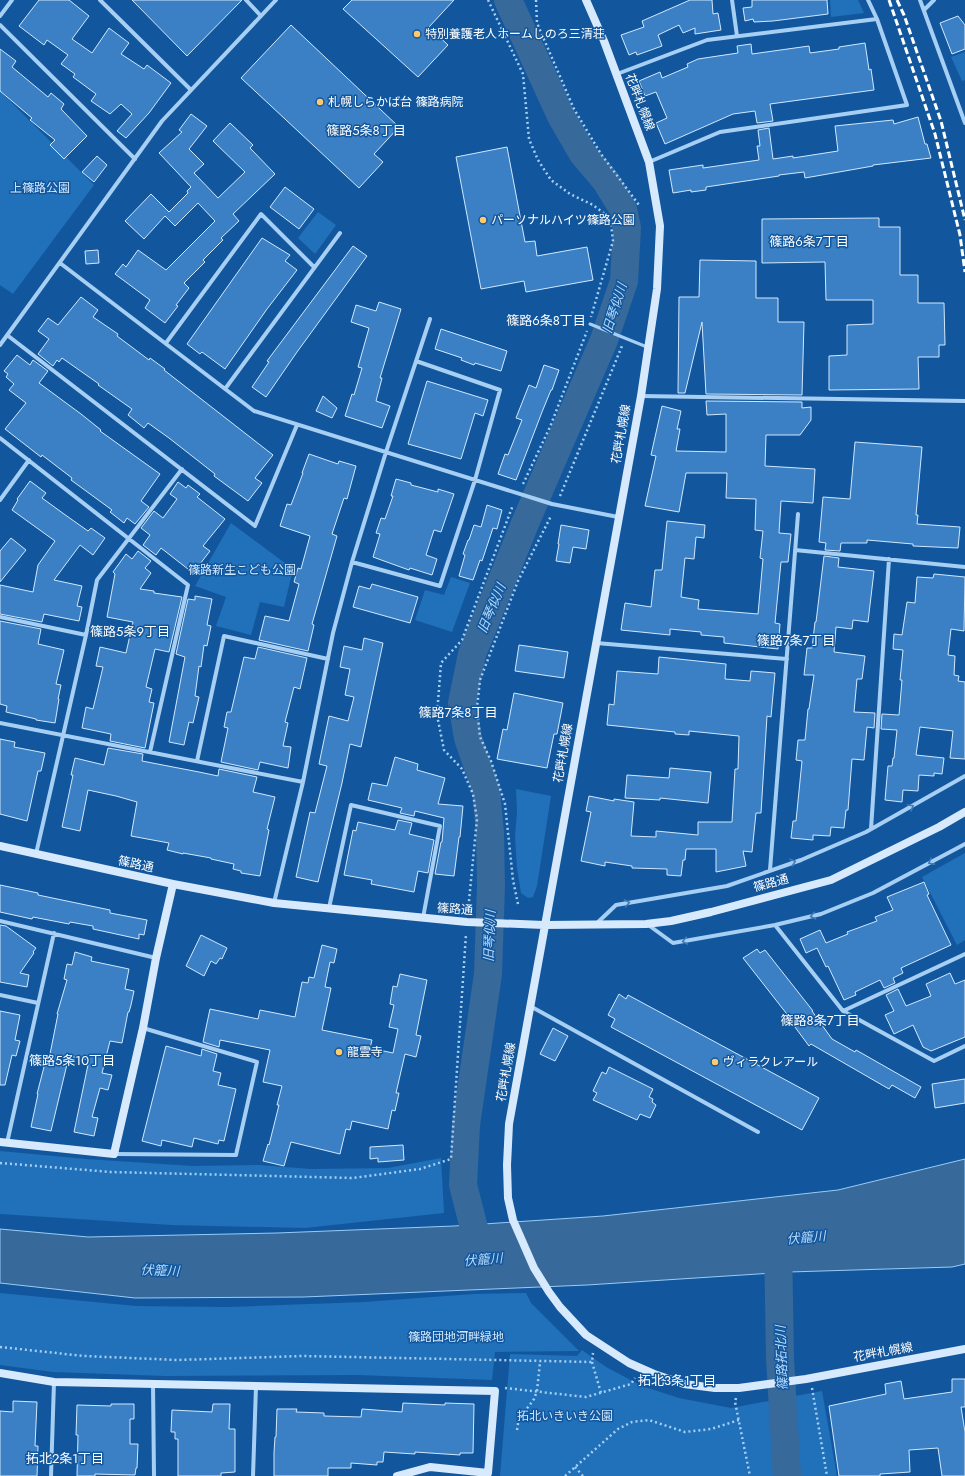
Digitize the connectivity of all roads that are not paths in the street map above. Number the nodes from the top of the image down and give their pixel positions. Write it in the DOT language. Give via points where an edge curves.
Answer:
graph roads {
  1 [pos="12,0"];
  2 [pos="100,0"];
  3 [pos="246,0"];
  4 [pos="276,0"];
  5 [pos="586,0"];
  6 [pos="732,0"];
  7 [pos="868,0"];
  8 [pos="920,0"];
  9 [pos="934,0"];
  10 [pos="924,10"];
  11 [pos="0,16"];
  12 [pos="261,16"];
  13 [pos="877,19"];
  14 [pos="0,25"];
  15 [pos="737,36"];
  16 [pos="616,75"];
  17 [pos="191,90"];
  18 [pos="964,116"];
  19 [pos="965,123"];
  20 [pos="135,159"];
  21 [pos="650,162"];
  22 [pos="340,233"];
  23 [pos="60,262"];
  24 [pos="314,267"];
  25 [pos="430,319"];
  26 [pos="590,324"];
  27 [pos="7,335"];
  28 [pos="166,344"];
  29 [pos="0,345"];
  30 [pos="648,347"];
  31 [pos="416,361"];
  32 [pos="225,389"];
  33 [pos="640,396"];
  34 [pos="965,401"];
  35 [pos="297,425"];
  36 [pos="0,438"];
  37 [pos="386,452"];
  38 [pos="29,460"];
  39 [pos="182,469"];
  40 [pos="474,480"];
  41 [pos="0,500"];
  42 [pos="798,514"];
  43 [pos="618,517"];
  44 [pos="129,538"];
  45 [pos="795,550"];
  46 [pos="889,559"];
  47 [pos="352,562"];
  48 [pos="965,567"];
  49 [pos="0,617"];
  50 [pos="86,635"];
  51 [pos="595,643"];
  52 [pos="328,658"];
  53 [pos="787,659"];
  54 [pos="0,723"];
  55 [pos="62,736"];
  56 [pos="150,752"];
  57 [pos="197,761"];
  58 [pos="965,776"];
  59 [pos="302,782"];
  60 [pos="965,812"];
  61 [pos="871,829"];
  62 [pos="965,844"];
  63 [pos="0,846"];
  64 [pos="36,854"];
  65 [pos="770,870"];
  66 [pos="173,884"];
  67 [pos="274,903"];
  68 [pos="329,909"];
  69 [pos="423,918"];
  70 [pos="0,921"];
  71 [pos="646,924"];
  72 [pos="544,925"];
  73 [pos="596,925"];
  74 [pos="775,925"];
  75 [pos="54,933"];
  76 [pos="965,954"];
  77 [pos="156,958"];
  78 [pos="0,995"];
  79 [pos="38,1003"];
  80 [pos="530,1006"];
  81 [pos="843,1011"];
  82 [pos="143,1028"];
  83 [pos="965,1046"];
  84 [pos="758,1132"];
  85 [pos="4,1143"];
  86 [pos="114,1154"];
  87 [pos="965,1349"];
  88 [pos="0,1373"];
  89 [pos="54,1382"];
  90 [pos="153,1384"];
  91 [pos="256,1386"];
  92 [pos="51,1476"];
  93 [pos="154,1476"];
  94 [pos="253,1476"];
  95 [pos="397,1476"];
  1 -- 11 [label="street"];
  2 -- 17 [label="street"];
  3 -- 12 [label="street"];
  4 -- 12 [label="street"];
  5 -- 16 [label="main road, 花畔札幌線"];
  6 -- 15 [label="street"];
  7 -- 13 [label="street"];
  8 -- 10 [label="street"];
  9 -- 10 [label="street"];
  10 -- 18 [label="street"];
  12 -- 17 [label="street"];
  13 -- 15 [label="street"];
  13 -- 21 [label="street" via="907,105 720,132"];
  14 -- 20 [label="street"];
  15 -- 16 [label="street" via="708,40"];
  16 -- 21 [label="main road, 花畔札幌線"];
  17 -- 20 [label="street" via="162,121"];
  18 -- 19 [label="street"];
  20 -- 23 [label="street"];
  21 -- 30 [label="main road, 花畔札幌線" via="660,226 657,289"];
  22 -- 24 [label="street"];
  23 -- 27 [label="street"];
  23 -- 28 [label="street"];
  24 -- 28 [label="street" via="261,214"];
  24 -- 32 [label="street"];
  25 -- 31 [label="street"];
  26 -- 30 [label="lane"];
  27 -- 29 [label="street"];
  27 -- 39 [label="street"];
  28 -- 32 [label="street"];
  30 -- 33 [label="main road, 花畔札幌線"];
  31 -- 37 [label="street"];
  31 -- 40 [label="street" via="500,390"];
  32 -- 35 [label="street" via="254,411"];
  33 -- 34 [label="street"];
  33 -- 43 [label="main road, 花畔札幌線"];
  35 -- 37 [label="street"];
  35 -- 39 [label="street" via="255,526"];
  36 -- 38 [label="street"];
  37 -- 40 [label="street"];
  37 -- 47 [label="street"];
  38 -- 41 [label="street"];
  38 -- 44 [label="street"];
  39 -- 44 [label="street"];
  40 -- 43 [label="street" via="552,504"];
  40 -- 47 [label="street" via="440,586"];
  42 -- 45 [label="street"];
  43 -- 51 [label="main road, 花畔札幌線"];
  44 -- 50 [label="street" via="97,580"];
  44 -- 56 [label="street" via="188,585"];
  45 -- 46 [label="street"];
  45 -- 53 [label="street"];
  46 -- 48 [label="street"];
  46 -- 61 [label="street"];
  47 -- 52 [label="street"];
  49 -- 50 [label="street"];
  50 -- 55 [label="street"];
  51 -- 53 [label="street"];
  51 -- 72 [label="main road, 花畔札幌線"];
  52 -- 57 [label="street" via="224,636"];
  52 -- 59 [label="street"];
  53 -- 65 [label="street"];
  54 -- 55 [label="street"];
  55 -- 56 [label="street"];
  55 -- 64 [label="street"];
  56 -- 57 [label="street"];
  57 -- 59 [label="street"];
  61 -- 58 [label="street, one-way"];
  59 -- 67 [label="street"];
  60 -- 71 [label="main road, 篠路通" via="831,880 711,912"];
  65 -- 61 [label="street, one-way" via="802,860"];
  62 -- 74 [label="street, one-way" via="873,893 821,914"];
  63 -- 64 [label="main road, 篠路通"];
  64 -- 66 [label="main road, 篠路通"];
  73 -- 65 [label="street, one-way" via="616,905 727,886"];
  66 -- 67 [label="main road, 篠路通"];
  66 -- 77 [label="main road"];
  67 -- 68 [label="main road, 篠路通"];
  68 -- 69 [label="main road, 篠路通"];
  68 -- 69 [label="street" via="351,805 440,826"];
  69 -- 72 [label="main road, 篠路通"];
  70 -- 75 [label="street"];
  71 -- 73 [label="main road, 篠路通"];
  74 -- 71 [label="street, one-way" via="673,943"];
  72 -- 73 [label="main road, 篠路通"];
  72 -- 80 [label="main road, 花畔札幌線"];
  74 -- 81 [label="street"];
  75 -- 77 [label="street"];
  75 -- 79 [label="street"];
  76 -- 81 [label="street"];
  77 -- 82 [label="main road"];
  78 -- 79 [label="street"];
  79 -- 85 [label="street"];
  80 -- 84 [label="street"];
  80 -- 87 [label="main road, 花畔札幌線" via="509,1124 508,1198 513,1220 534,1268 560,1307 586,1335 629,1363 654,1374 684,1384 715,1388 739,1388 806,1379"];
  81 -- 83 [label="street" via="934,1061"];
  82 -- 86 [label="main road"];
  82 -- 86 [label="street" via="257,1062 236,1155"];
  85 -- 86 [label="main road"];
  88 -- 89 [label="main road"];
  89 -- 90 [label="main road"];
  89 -- 92 [label="street"];
  90 -- 91 [label="main road"];
  90 -- 93 [label="street"];
  91 -- 94 [label="street"];
  91 -- 95 [label="main road" via="495,1391 488,1473 430,1467"];
}
